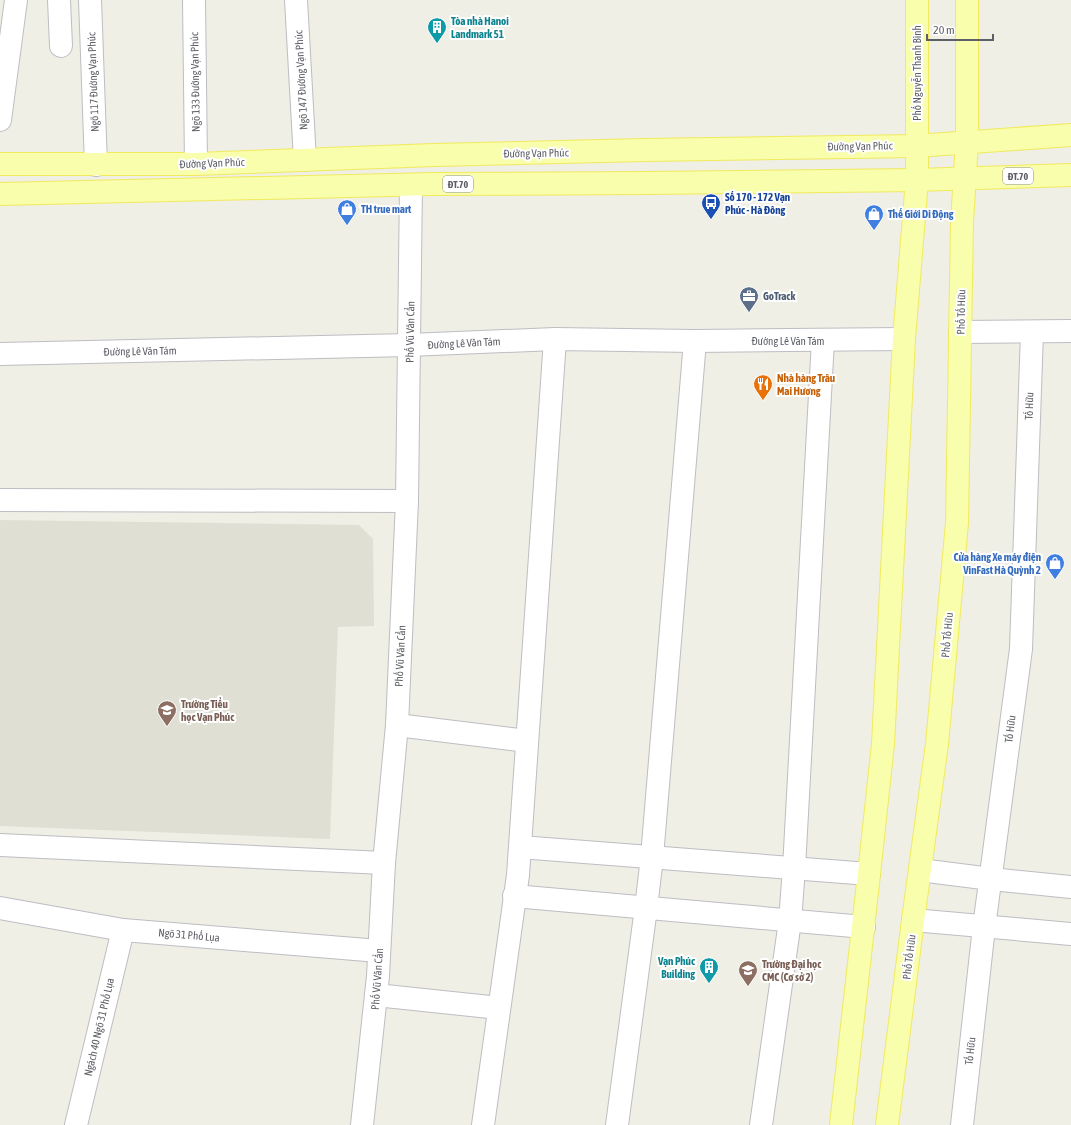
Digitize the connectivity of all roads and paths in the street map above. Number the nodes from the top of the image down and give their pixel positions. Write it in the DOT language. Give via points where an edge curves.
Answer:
graph roads {
  1 [pos="16,0"];
  2 [pos="59,0"];
  3 [pos="90,0"];
  4 [pos="194,0"];
  5 [pos="296,0"];
  6 [pos="917,0"];
  7 [pos="967,0"];
  8 [pos="61,46"];
  9 [pos="0,120"];
  10 [pos="1071,135"];
  11 [pos="967,142"];
  12 [pos="916,146"];
  13 [pos="644,150"];
  14 [pos="305,160"];
  15 [pos="0,164"];
  16 [pos="196,164"];
  17 [pos="96,165"];
  18 [pos="1071,175"];
  19 [pos="965,178"];
  20 [pos="917,180"];
  21 [pos="645,183"];
  22 [pos="411,185"];
  23 [pos="196,190"];
  24 [pos="0,194"];
  25 [pos="1071,331"];
  26 [pos="960,332"];
  27 [pos="1032,332"];
  28 [pos="555,338"];
  29 [pos="904,339"];
  30 [pos="823,340"];
  31 [pos="695,341"];
  32 [pos="409,345"];
  33 [pos="0,354"];
  34 [pos="0,500"];
  35 [pos="407,501"];
  36 [pos="397,725"];
  37 [pos="527,740"];
  38 [pos="0,845"];
  39 [pos="520,847"];
  40 [pos="652,857"];
  41 [pos="384,863"];
  42 [pos="794,868"];
  43 [pos="920,870"];
  44 [pos="870,874"];
  45 [pos="991,879"];
  46 [pos="1071,887"];
  47 [pos="514,896"];
  48 [pos="0,908"];
  49 [pos="646,908"];
  50 [pos="913,920"];
  51 [pos="790,921"];
  52 [pos="864,927"];
  53 [pos="984,927"];
  54 [pos="123,930"];
  55 [pos="1071,934"];
  56 [pos="379,951"];
  57 [pos="376,995"];
  58 [pos="499,1008"];
  59 [pos="76,1125"];
  60 [pos="362,1125"];
  61 [pos="483,1125"];
  62 [pos="617,1125"];
  63 [pos="761,1125"];
  64 [pos="841,1125"];
  65 [pos="887,1125"];
  66 [pos="962,1125"];
  1 -- 9 [label="street"];
  2 -- 8 [label="street"];
  3 -- 17 [label="street, Ngõ 117 Đường Vạn Phúc"];
  4 -- 16 [label="street, Ngõ 133 Đường Vạn Phúc"];
  5 -- 14 [label="street, Ngõ 147 Đường Vạn Phúc"];
  6 -- 12 [label="main road, Phố Nguyễn Thanh Bình"];
  7 -- 11 [label="main road"];
  10 -- 11 [label="main road, Đường Vạn Phúc"];
  11 -- 12 [label="main road, Đường Vạn Phúc"];
  11 -- 19 [label="main road, Phố Tố Hữu"];
  12 -- 13 [label="main road, Đường Vạn Phúc"];
  12 -- 20 [label="main road"];
  13 -- 14 [label="main road, Đường Vạn Phúc"];
  13 -- 21 [label="main road"];
  14 -- 16 [label="main road, Đường Vạn Phúc"];
  15 -- 17 [label="main road, Đường Vạn Phúc"];
  16 -- 17 [label="main road, Đường Vạn Phúc"];
  16 -- 23 [label="main road"];
  18 -- 19 [label="main road, ĐT.70"];
  19 -- 20 [label="main road, ĐT.70"];
  19 -- 26 [label="main road, Phố Tố Hữu"];
  20 -- 21 [label="main road, ĐT.70"];
  20 -- 29 [label="main road"];
  21 -- 22 [label="main road, ĐT.70"];
  22 -- 23 [label="main road, ĐT.70"];
  22 -- 32 [label="street, Phố Vũ Văn Cẩn"];
  23 -- 24 [label="main road, ĐT.70"];
  25 -- 27 [label="street"];
  26 -- 27 [label="street"];
  26 -- 43 [label="main road, Phố Tố Hữu" via="957,523 938,744"];
  27 -- 45 [label="street, Tố Hữu" via="1021,649"];
  28 -- 31 [label="street, Đường Lê Văn Tám"];
  28 -- 32 [label="street, Đường Lê Văn Tám"];
  28 -- 37 [label="street"];
  29 -- 30 [label="street, Đường Lê Văn Tám"];
  29 -- 44 [label="main road" via="883,744"];
  30 -- 31 [label="street, Đường Lê Văn Tám"];
  30 -- 42 [label="street"];
  31 -- 40 [label="street"];
  32 -- 33 [label="street, Đường Lê Văn Tám"];
  32 -- 35 [label="street, Phố Vũ Văn Cẩn"];
  34 -- 35 [label="street"];
  35 -- 36 [label="street, Phố Vũ Văn Cẩn"];
  36 -- 37 [label="street"];
  36 -- 41 [label="street, Phố Vũ Văn Cẩn"];
  37 -- 39 [label="street"];
  38 -- 41 [label="street"];
  39 -- 40 [label="street"];
  39 -- 47 [label="street"];
  40 -- 42 [label="street"];
  40 -- 49 [label="street"];
  41 -- 56 [label="street, Phố Vũ Văn Cẩn"];
  42 -- 44 [label="street"];
  42 -- 51 [label="street"];
  43 -- 45 [label="street"];
  43 -- 50 [label="main road, Phố Tố Hữu"];
  44 -- 52 [label="main road"];
  45 -- 46 [label="street"];
  45 -- 53 [label="street, Tố Hữu"];
  47 -- 49 [label="street"];
  47 -- 58 [label="street"];
  48 -- 54 [label="street, Ngõ 31 Phố Lụa"];
  49 -- 51 [label="street"];
  49 -- 62 [label="street"];
  50 -- 53 [label="street"];
  50 -- 65 [label="main road, Phố Tố Hữu"];
  51 -- 52 [label="street"];
  51 -- 63 [label="street"];
  52 -- 64 [label="main road"];
  53 -- 55 [label="street"];
  53 -- 66 [label="street, Tố Hữu"];
  54 -- 56 [label="street, Ngõ 31 Phố Lụa"];
  54 -- 59 [label="street, Ngách 40 Ngõ 31 Phố Lụa"];
  56 -- 57 [label="street, Phố Vũ Văn Cẩn"];
  57 -- 58 [label="street"];
  57 -- 60 [label="street, Phố Vũ Văn Cẩn"];
  58 -- 61 [label="street"];
}
